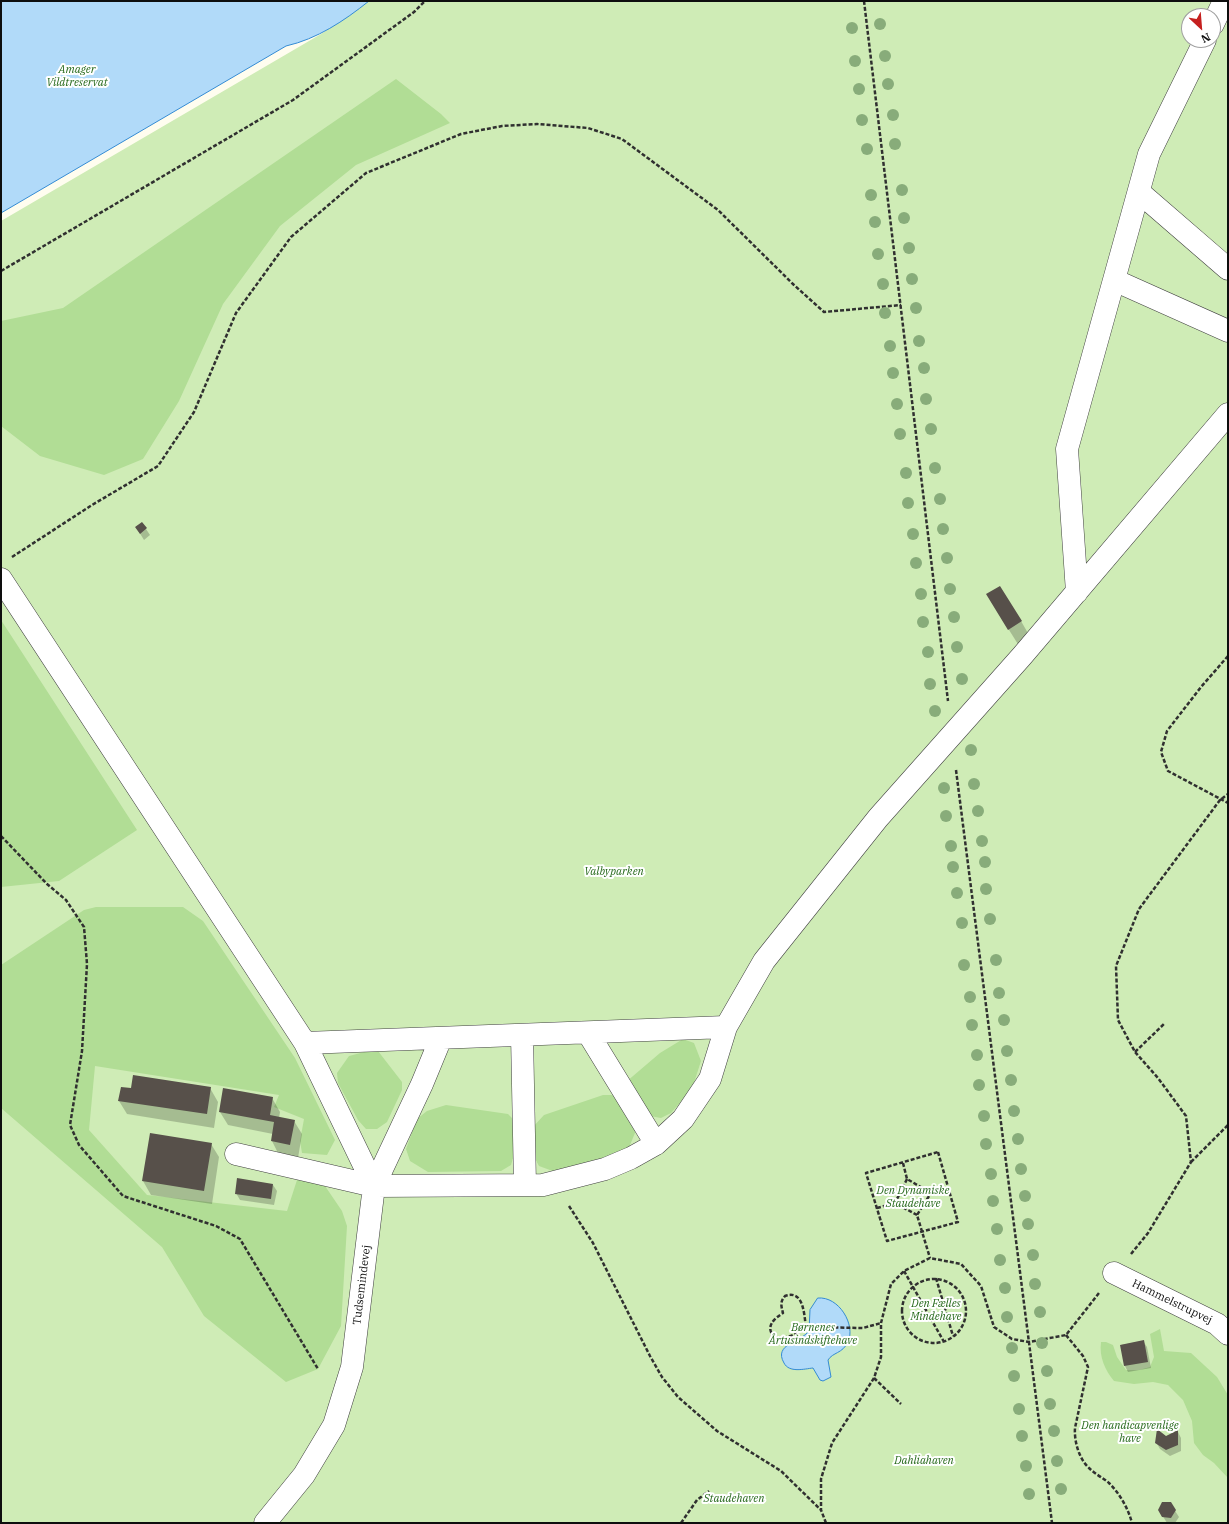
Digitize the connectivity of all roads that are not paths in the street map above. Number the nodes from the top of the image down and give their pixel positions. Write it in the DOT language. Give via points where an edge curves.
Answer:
graph roads {
  1 [pos="1201,48"];
  2 [pos="1139,192"];
  3 [pos="1228,268"];
  4 [pos="1114,280"];
  5 [pos="1228,331"];
  6 [pos="1228,414"];
  7 [pos="4,569"];
  8 [pos="1077,592"];
  9 [pos="726,1027"];
  10 [pos="588,1032"];
  11 [pos="522,1035"];
  12 [pos="441,1038"];
  13 [pos="305,1043"];
  14 [pos="656,1144"];
  15 [pos="236,1154"];
  16 [pos="534,1185"];
  17 [pos="374,1186"];
  18 [pos="1114,1273"];
  19 [pos="1228,1334"];
  20 [pos="265,1523"];
  1 -- 2 [label="lane" via="1149,154"];
  2 -- 3 [label="lane"];
  2 -- 4 [label="lane"];
  4 -- 5 [label="lane"];
  4 -- 8 [label="lane" via="1067,449"];
  6 -- 8 [label="lane"];
  7 -- 13 [label="lane"];
  8 -- 9 [label="lane" via="878,818 764,961"];
  9 -- 10 [label="lane"];
  9 -- 14 [label="lane" via="710,1079 683,1119"];
  10 -- 11 [label="lane"];
  10 -- 14 [label="lane"];
  11 -- 12 [label="lane"];
  11 -- 16 [label="lane"];
  12 -- 13 [label="lane"];
  12 -- 17 [label="lane, Tudsemindevej"];
  13 -- 17 [label="lane"];
  14 -- 16 [label="lane" via="606,1169"];
  15 -- 17 [label="lane"];
  16 -- 17 [label="lane"];
  17 -- 20 [label="lane, Tudsemindevej" via="352,1367 334,1425 304,1475"];
  18 -- 19 [label="lane, Hammelstrupvej" via="1217,1324"];
}
